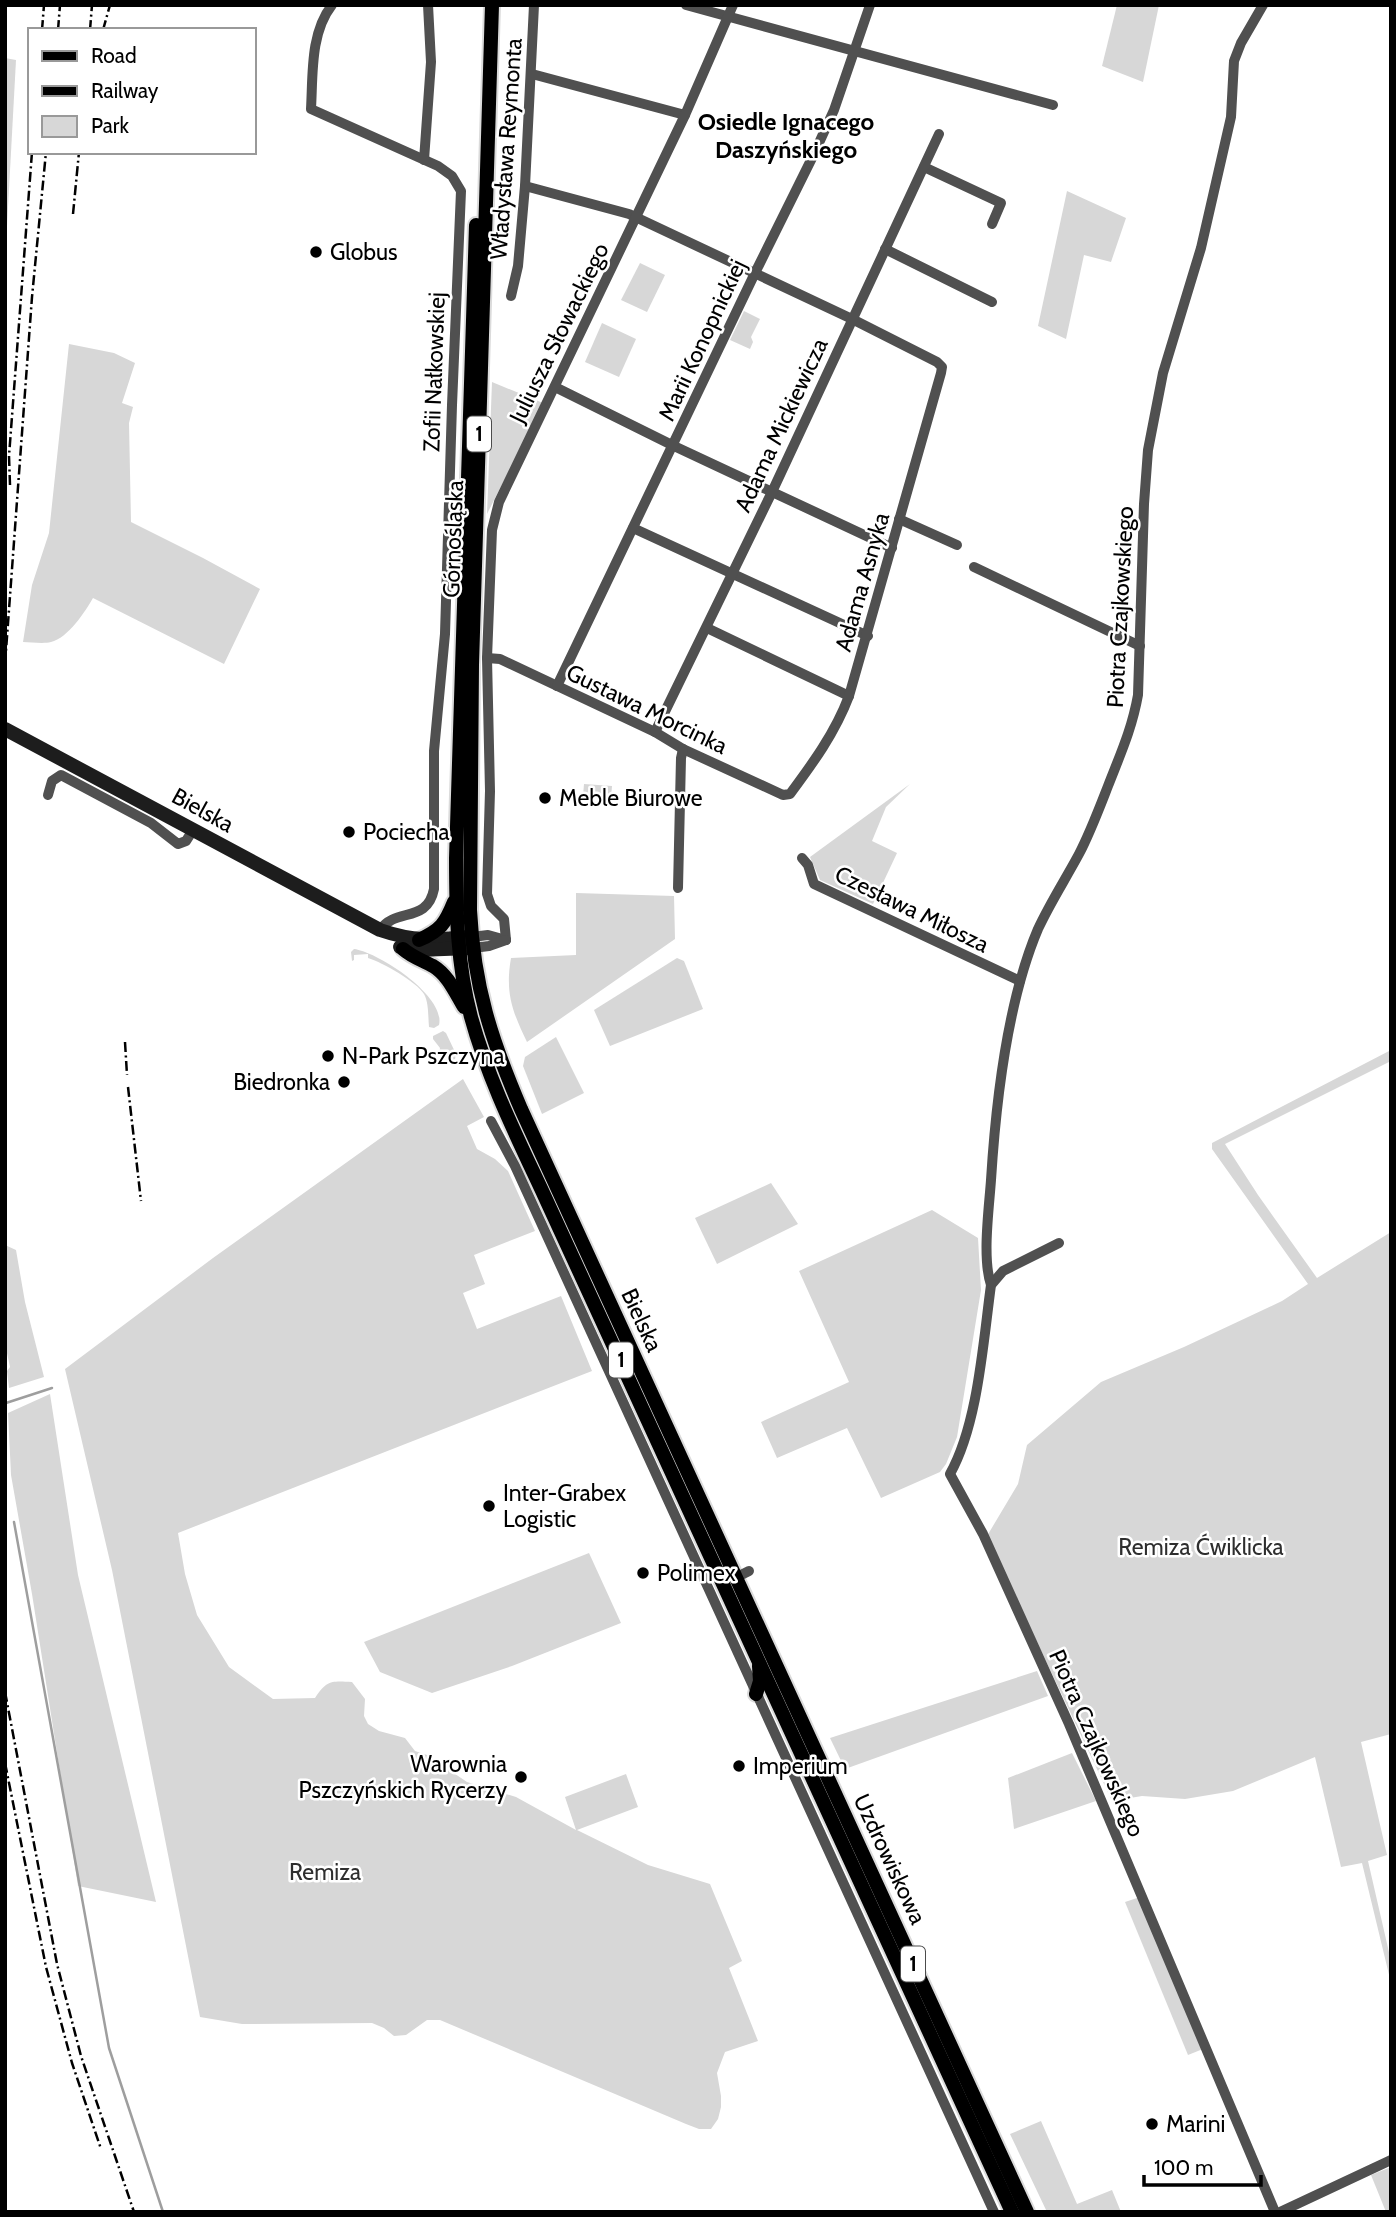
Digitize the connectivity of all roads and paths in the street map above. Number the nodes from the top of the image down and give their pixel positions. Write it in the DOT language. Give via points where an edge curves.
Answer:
graph roads {
  1 [pos="332,5"];
  2 [pos="428,5"];
  3 [pos="483,5"];
  4 [pos="492,5"];
  5 [pos="534,5"];
  6 [pos="686,5"];
  7 [pos="733,5"];
  8 [pos="870,5"];
  9 [pos="1263,5"];
  10 [pos="729,17"];
  11 [pos="855,50"];
  12 [pos="532,74"];
  13 [pos="1053,105"];
  14 [pos="685,115"];
  15 [pos="939,134"];
  16 [pos="424,160"];
  17 [pos="924,167"];
  18 [pos="526,186"];
  19 [pos="635,217"];
  20 [pos="992,224"];
  21 [pos="885,249"];
  22 [pos="755,273"];
  23 [pos="511,296"];
  24 [pos="992,302"];
  25 [pos="852,319"];
  26 [pos="555,387"];
  27 [pos="674,446"];
  28 [pos="772,492"];
  29 [pos="899,519"];
  30 [pos="633,528"];
  31 [pos="957,545"];
  32 [pos="891,548"];
  33 [pos="447,561"];
  34 [pos="466,562"];
  35 [pos="974,567"];
  36 [pos="732,574"];
  37 [pos="707,628"];
  38 [pos="867,636"];
  39 [pos="1140,646"];
  40 [pos="487,659"];
  41 [pos="557,686"];
  42 [pos="849,696"];
  43 [pos="5,729"];
  44 [pos="655,732"];
  45 [pos="683,749"];
  46 [pos="790,794"];
  47 [pos="48,795"];
  48 [pos="194,830"];
  49 [pos="802,858"];
  50 [pos="678,888"];
  51 [pos="457,894"];
  52 [pos="380,930"];
  53 [pos="419,940"];
  54 [pos="466,943"];
  55 [pos="403,949"];
  56 [pos="1020,981"];
  57 [pos="471,1017"];
  58 [pos="491,1121"];
  59 [pos="1059,1243"];
  60 [pos="992,1285"];
  61 [pos="749,1571"];
  62 [pos="735,1578"];
  63 [pos="760,1665"];
  64 [pos="756,1694"];
  65 [pos="793,1718"];
  66 [pos="1391,2160"];
  67 [pos="994,2212"];
  68 [pos="1012,2212"];
  69 [pos="1027,2212"];
  70 [pos="1277,2212"];
  1 -- 16 [label="street, Zofii Nałkowskiej" via="317,35 311,109"];
  2 -- 16 [label="street" via="431,62"];
  3 -- 34 [label="main road, Górnośląska / 1"];
  4 -- 54 [label="main road, Górnośląska / 1"];
  5 -- 12 [label="street, Władysława Reymonta"];
  6 -- 10 [label="street"];
  7 -- 10 [label="street, Juliusza Słowackiego"];
  8 -- 11 [label="street, Marii Konopnickiej"];
  9 -- 39 [label="street, Piotra Czajkowskiego" via="1234,61 1231,117 1201,248 1163,373 1148,450"];
  10 -- 11 [label="street"];
  10 -- 14 [label="street, Juliusza Słowackiego"];
  11 -- 13 [label="street"];
  11 -- 22 [label="street, Marii Konopnickiej" via="834,110"];
  12 -- 14 [label="street"];
  12 -- 18 [label="street, Władysława Reymonta"];
  14 -- 19 [label="street, Juliusza Słowackiego"];
  15 -- 17 [label="street, Adama Mickiewicza"];
  16 -- 33 [label="street, Zofii Nałkowskiej" via="452,176 461,191"];
  17 -- 20 [label="street" via="1002,203"];
  17 -- 21 [label="street, Adama Mickiewicza"];
  18 -- 19 [label="street"];
  18 -- 23 [label="street, Władysława Reymonta"];
  19 -- 22 [label="street"];
  19 -- 26 [label="street, Juliusza Słowackiego"];
  21 -- 24 [label="street"];
  21 -- 25 [label="street, Adama Mickiewicza"];
  22 -- 25 [label="street"];
  22 -- 27 [label="street, Marii Konopnickiej"];
  25 -- 28 [label="street, Adama Mickiewicza"];
  25 -- 29 [label="street, Adama Asnyka" via="942,367"];
  26 -- 27 [label="street"];
  26 -- 40 [label="street, Juliusza Słowackiego" via="499,502 492,530"];
  27 -- 28 [label="street"];
  27 -- 30 [label="street, Marii Konopnickiej"];
  28 -- 32 [label="street"];
  28 -- 36 [label="street, Adama Mickiewicza"];
  29 -- 31 [label="street"];
  29 -- 32 [label="street, Adama Asnyka"];
  30 -- 36 [label="street"];
  30 -- 41 [label="street, Marii Konopnickiej"];
  32 -- 38 [label="street, Adama Asnyka"];
  33 -- 34 [label="street"];
  33 -- 52 [label="street, Zofii Nałkowskiej" via="434,751 434,889 423,910 389,920"];
  34 -- 51 [label="main road, Górnośląska / 1"];
  35 -- 39 [label="street"];
  36 -- 37 [label="street, Adama Mickiewicza"];
  36 -- 38 [label="street"];
  37 -- 42 [label="street"];
  37 -- 44 [label="street, Adama Mickiewicza"];
  38 -- 42 [label="street, Adama Asnyka"];
  39 -- 56 [label="street, Piotra Czajkowskiego" via="1132,725 1079,853 1037,931"];
  40 -- 41 [label="street, Gustawa Morcinka" via="500,659"];
  40 -- 54 [label="street, Juliusza Słowackiego" via="487,894 504,919 506,940 489,946"];
  41 -- 44 [label="street, Gustawa Morcinka"];
  42 -- 46 [label="street, Adama Asnyka" via="830,738"];
  43 -- 48 [label="main road, Bielska"];
  44 -- 45 [label="street, Gustawa Morcinka"];
  45 -- 46 [label="street, Gustawa Morcinka" via="783,795"];
  45 -- 50 [label="street"];
  47 -- 48 [label="street" via="52,781 61,775 151,823 178,844 187,841"];
  48 -- 52 [label="main road, Bielska"];
  49 -- 56 [label="street, Czesława Miłosza" via="814,884"];
  51 -- 53 [label="main road" via="445,923"];
  51 -- 54 [label="main road, Górnośląska / 1"];
  52 -- 53 [label="main road, Bielska"];
  52 -- 55 [label="main road, Bielska"];
  53 -- 54 [label="main road, Bielska"];
  54 -- 55 [label="main road"];
  54 -- 57 [label="main road, Bielska / 1"];
  54 -- 62 [label="main road, Bielska / 1" via="506,1074"];
  55 -- 57 [label="main road" via="447,979"];
  56 -- 60 [label="street, Piotra Czajkowskiego" via="993,1145 987,1234"];
  57 -- 63 [label="main road, Bielska / 1" via="507,1115"];
  58 -- 64 [label="street"];
  59 -- 60 [label="street" via="1003,1271"];
  60 -- 70 [label="street, Piotra Czajkowskiego" via="974,1401 950,1474 983,1534 1069,1724"];
  61 -- 62 [label="street"];
  62 -- 65 [label="main road, Bielska / 1"];
  63 -- 64 [label="main road"];
  63 -- 65 [label="main road, Bielska / 1"];
  64 -- 67 [label="street"];
  65 -- 68 [label="main road, Uzdrowiskowa / 1"];
  65 -- 69 [label="main road, Uzdrowiskowa / 1"];
  66 -- 70 [label="street"];
}
